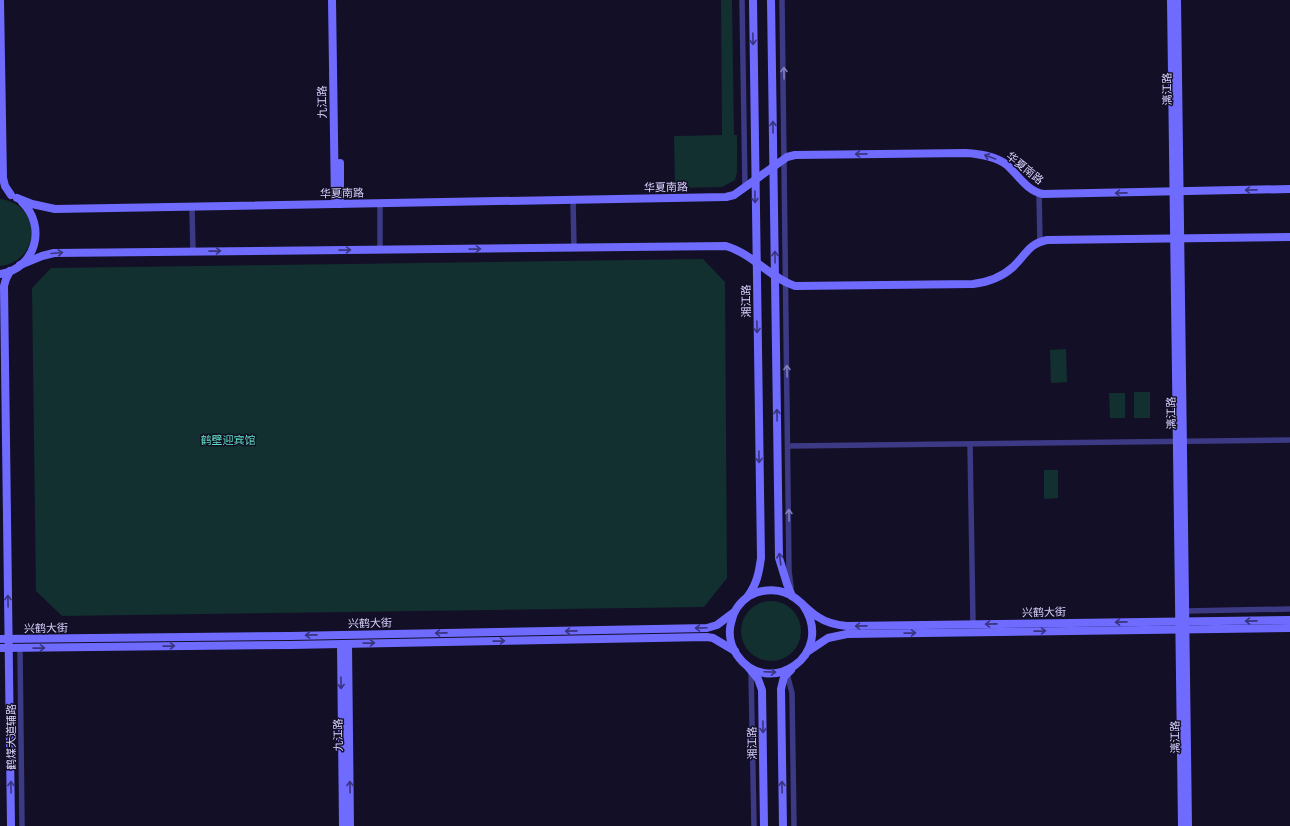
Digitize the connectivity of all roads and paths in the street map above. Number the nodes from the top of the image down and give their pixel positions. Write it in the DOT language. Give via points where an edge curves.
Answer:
graph roads {
  1 [pos="0,0"];
  2 [pos="332,0"];
  3 [pos="337,0"];
  4 [pos="742,0"];
  5 [pos="753,0"];
  6 [pos="771,0"];
  7 [pos="782,0"];
  8 [pos="1171,0"];
  9 [pos="1177,0"];
  10 [pos="785,159"];
  11 [pos="773,167"];
  12 [pos="755,180"];
  13 [pos="745,188"];
  14 [pos="1290,189"];
  15 [pos="0,192"];
  16 [pos="1176,192"];
  17 [pos="1039,193"];
  18 [pos="14,196"];
  19 [pos="573,200"];
  20 [pos="338,204"];
  21 [pos="380,204"];
  22 [pos="192,207"];
  23 [pos="1290,237"];
  24 [pos="1176,239"];
  25 [pos="1040,242"];
  26 [pos="574,248"];
  27 [pos="380,250"];
  28 [pos="193,251"];
  29 [pos="756,262"];
  30 [pos="20,265"];
  31 [pos="10,271"];
  32 [pos="0,274"];
  33 [pos="775,275"];
  34 [pos="786,282"];
  35 [pos="1290,440"];
  36 [pos="1179,441"];
  37 [pos="970,444"];
  38 [pos="788,446"];
  39 [pos="792,596"];
  40 [pos="747,598"];
  41 [pos="803,605"];
  42 [pos="1290,609"];
  43 [pos="1185,611"];
  44 [pos="735,612"];
  45 [pos="1290,620"];
  46 [pos="973,624"];
  47 [pos="1182,626"];
  48 [pos="1290,628"];
  49 [pos="0,639"];
  50 [pos="9,639"];
  51 [pos="344,644"];
  52 [pos="0,648"];
  53 [pos="9,648"];
  54 [pos="20,648"];
  55 [pos="735,651"];
  56 [pos="807,653"];
  57 [pos="794,666"];
  58 [pos="749,668"];
  59 [pos="787,674"];
  60 [pos="11,826"];
  61 [pos="22,826"];
  62 [pos="343,826"];
  63 [pos="350,826"];
  64 [pos="754,826"];
  65 [pos="764,826"];
  66 [pos="783,826"];
  67 [pos="794,826"];
  68 [pos="1182,826"];
  69 [pos="1188,826"];
  1 -- 18 [label="main road" via="3,178 5,186"];
  2 -- 20 [label="main road, 九江路"];
  3 -- 20 [label="main road, 九江路"];
  4 -- 13 [label="street"];
  5 -- 12 [label="main road, 湘江路, one-way"];
  11 -- 6 [label="main road, one-way"];
  10 -- 7 [label="street, one-way"];
  8 -- 16 [label="main road, 漓江路"];
  9 -- 16 [label="main road, 漓江路"];
  10 -- 11 [label="main road, 华夏南路"];
  17 -- 10 [label="main road, 华夏南路, one-way" via="1027,186 1006,165 979,154 795,155"];
  10 -- 34 [label="street"];
  11 -- 12 [label="main road, 华夏南路"];
  33 -- 11 [label="main road, one-way"];
  12 -- 13 [label="main road, 华夏南路"];
  12 -- 29 [label="main road, 湘江路, one-way"];
  13 -- 19 [label="main road, 华夏南路" via="726,197"];
  14 -- 16 [label="main road, 华夏南路, one-way"];
  15 -- 18 [label="main road, 华夏南路"];
  16 -- 17 [label="main road, 华夏南路, one-way"];
  16 -- 24 [label="main road, 漓江路"];
  17 -- 25 [label="street"];
  18 -- 22 [label="main road, 华夏南路" via="55,210"];
  18 -- 30 [label="main road" via="31,213 36,234 31,254"];
  19 -- 21 [label="main road, 华夏南路"];
  19 -- 26 [label="street"];
  20 -- 21 [label="main road, 华夏南路"];
  20 -- 22 [label="main road, 华夏南路"];
  21 -- 27 [label="street"];
  22 -- 28 [label="street"];
  23 -- 24 [label="main road"];
  24 -- 25 [label="main road"];
  24 -- 36 [label="main road, 漓江路"];
  25 -- 34 [label="main road" via="1024,253 1003,275 984,283 795,286"];
  27 -- 26 [label="main road, one-way"];
  26 -- 29 [label="main road" via="726,246"];
  28 -- 27 [label="main road, one-way"];
  30 -- 28 [label="main road, one-way" via="54,253"];
  29 -- 33 [label="main road"];
  29 -- 40 [label="main road, 湘江路, one-way" via="761,558 754,587"];
  30 -- 31 [label="main road"];
  31 -- 32 [label="main road"];
  50 -- 31 [label="main road, one-way" via="4,286"];
  33 -- 34 [label="main road"];
  39 -- 33 [label="main road, one-way" via="779,558"];
  38 -- 34 [label="street, one-way"];
  35 -- 36 [label="street"];
  36 -- 37 [label="street"];
  36 -- 43 [label="main road, 漓江路"];
  36 -- 47 [label="main road, 漓江路"];
  37 -- 38 [label="street"];
  37 -- 46 [label="street"];
  39 -- 38 [label="street, one-way" via="789,571"];
  39 -- 40 [label="main road" via="770,590 758,592"];
  39 -- 41 [label="main road"];
  40 -- 44 [label="main road"];
  46 -- 41 [label="main road, 兴鹤大街, one-way" via="837,625 817,617"];
  41 -- 56 [label="main road" via="810,616 812,628"];
  42 -- 43 [label="street"];
  43 -- 47 [label="main road, 漓江路"];
  44 -- 50 [label="main road, 兴鹤大街, one-way" via="717,625 707,628"];
  44 -- 55 [label="main road" via="730,634"];
  45 -- 47 [label="main road, 兴鹤大街, one-way"];
  47 -- 46 [label="main road, 兴鹤大街, one-way"];
  47 -- 48 [label="main road, 兴鹤大街"];
  56 -- 47 [label="main road, 兴鹤大街, one-way" via="828,638 847,634"];
  47 -- 68 [label="main road, 漓江路"];
  47 -- 69 [label="main road, 漓江路"];
  49 -- 50 [label="main road, 兴鹤大街"];
  50 -- 53 [label="main road"];
  54 -- 51 [label="main road, 兴鹤大街, one-way"];
  51 -- 55 [label="main road, 兴鹤大街, one-way" via="707,637"];
  51 -- 62 [label="main road, 九江路, one-way"];
  63 -- 51 [label="main road, 九江路, one-way"];
  52 -- 53 [label="main road, 兴鹤大街"];
  53 -- 54 [label="main road, 兴鹤大街"];
  60 -- 53 [label="main road, one-way"];
  54 -- 61 [label="street, 鹤煤大道辅路"];
  55 -- 58 [label="main road"];
  56 -- 57 [label="main road"];
  58 -- 57 [label="main road, one-way" via="770,673 782,672"];
  57 -- 59 [label="main road"];
  58 -- 64 [label="street"];
  58 -- 65 [label="main road, 湘江路, one-way" via="758,679 762,690"];
  66 -- 59 [label="main road, one-way" via="781,689"];
  59 -- 67 [label="street" via="792,693"];
}
